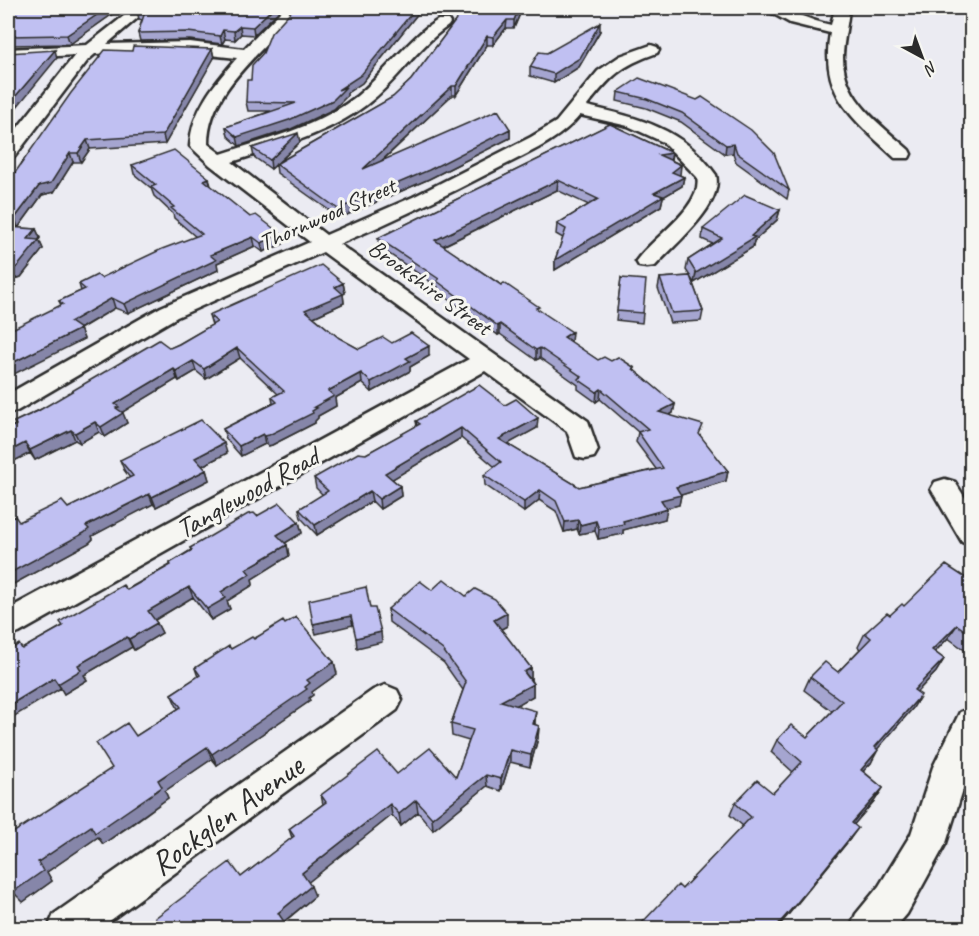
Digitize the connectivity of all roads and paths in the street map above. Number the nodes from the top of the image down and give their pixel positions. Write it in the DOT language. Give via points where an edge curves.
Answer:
graph roads {
  1 [pos="142,8"];
  2 [pos="292,8"];
  3 [pos="770,8"];
  4 [pos="842,8"];
  5 [pos="443,22"];
  6 [pos="838,30"];
  7 [pos="90,50"];
  8 [pos="651,50"];
  9 [pos="8,54"];
  10 [pos="246,54"];
  11 [pos="577,109"];
  12 [pos="8,153"];
  13 [pos="902,154"];
  14 [pos="217,161"];
  15 [pos="324,243"];
  16 [pos="647,261"];
  17 [pos="486,360"];
  18 [pos="8,405"];
  19 [pos="585,450"];
  20 [pos="945,489"];
  21 [pos="972,534"];
  22 [pos="8,624"];
  23 [pos="385,699"];
  24 [pos="972,723"];
  25 [pos="68,928"];
  26 [pos="870,928"];
  1 -- 7 [label="street"];
  2 -- 10 [label="street, Brookshire Street"];
  3 -- 6 [label="street" via="793,21"];
  4 -- 6 [label="street"];
  5 -- 14 [label="street" via="427,32 386,78 352,106 312,127"];
  6 -- 13 [label="street" via="835,64 840,86 858,111"];
  7 -- 9 [label="street"];
  7 -- 10 [label="street" via="179,47"];
  7 -- 12 [label="street"];
  8 -- 11 [label="street, Thornwood Street" via="626,59 604,74"];
  10 -- 14 [label="street, Brookshire Street" via="200,122 199,146"];
  11 -- 15 [label="street, Thornwood Street" via="562,126 537,141 420,201"];
  11 -- 16 [label="street" via="634,122 669,138 706,175 708,183 702,203"];
  14 -- 15 [label="street, Brookshire Street"];
  15 -- 17 [label="street, Brookshire Street"];
  15 -- 18 [label="street, Thornwood Street" via="169,312"];
  17 -- 19 [label="street, Brookshire Street" via="579,427"];
  17 -- 22 [label="street, Tanglewood Road"];
  20 -- 21 [label="street"];
  23 -- 25 [label="street, Rockglen Avenue"];
  24 -- 26 [label="street" via="951,767 927,843 893,900"];
}
